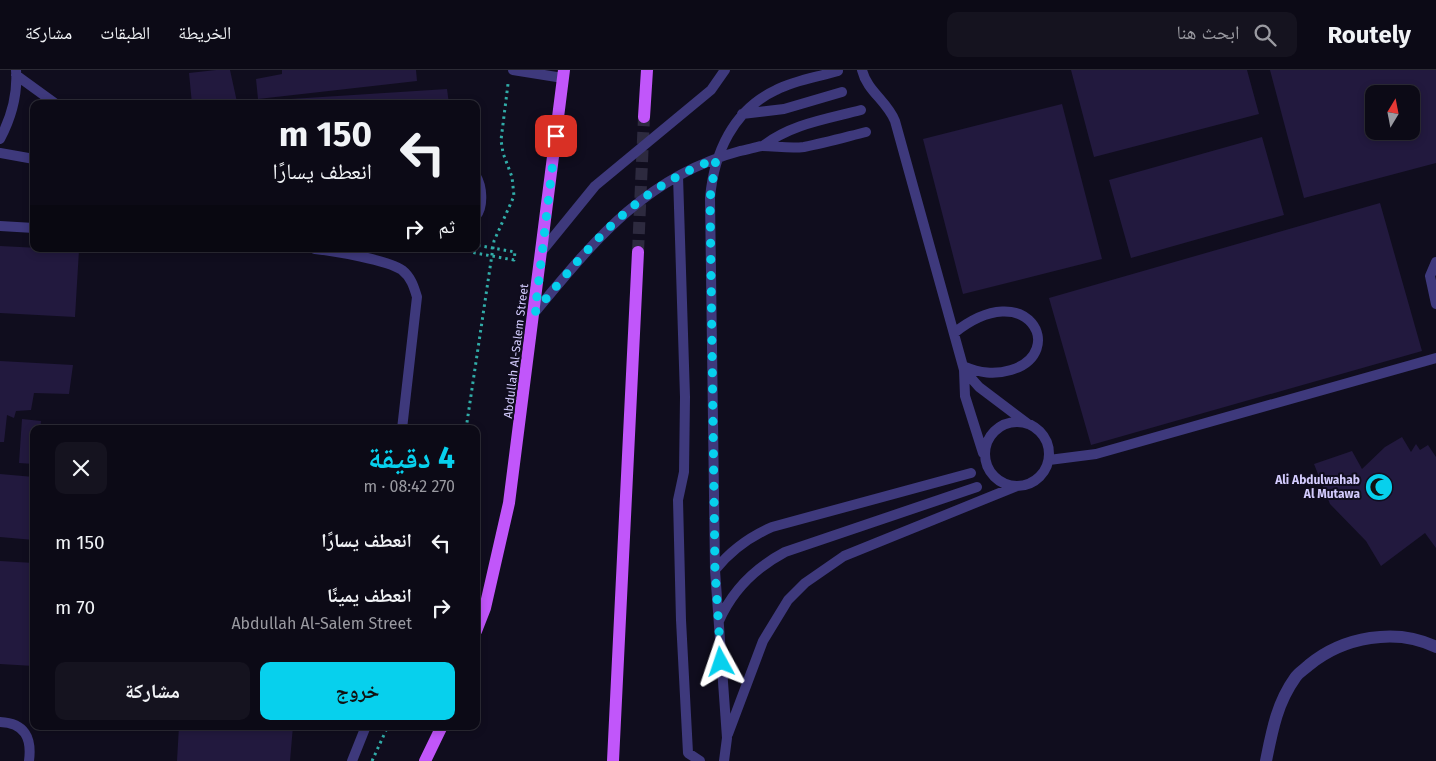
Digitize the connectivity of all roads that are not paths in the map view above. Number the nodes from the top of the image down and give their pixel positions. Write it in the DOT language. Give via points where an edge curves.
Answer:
graph roads {
  1 [pos="647,70"];
  2 [pos="725,70"];
  3 [pos="862,70"];
  4 [pos="838,71"];
  5 [pos="16,72"];
  6 [pos="511,72"];
  7 [pos="564,74"];
  8 [pos="842,92"];
  9 [pos="51,100"];
  10 [pos="861,110"];
  11 [pos="742,114"];
  12 [pos="644,117"];
  13 [pos="866,132"];
  14 [pos="0,139"];
  15 [pos="763,146"];
  16 [pos="0,153"];
  17 [pos="30,158"];
  18 [pos="716,159"];
  19 [pos="678,176"];
  20 [pos="480,183"];
  21 [pos="480,202"];
  22 [pos="0,226"];
  23 [pos="30,228"];
  24 [pos="542,251"];
  25 [pos="329,252"];
  26 [pos="638,252"];
  27 [pos="1436,262"];
  28 [pos="1436,304"];
  29 [pos="535,312"];
  30 [pos="954,333"];
  31 [pos="1436,358"];
  32 [pos="964,368"];
  33 [pos="1028,424"];
  34 [pos="402,425"];
  35 [pos="985,459"];
  36 [pos="1049,460"];
  37 [pos="971,473"];
  38 [pos="1017,486"];
  39 [pos="977,487"];
  40 [pos="715,570"];
  41 [pos="480,621"];
  42 [pos="718,624"];
  43 [pos="1436,648"];
  44 [pos="0,722"];
  45 [pos="364,730"];
  46 [pos="440,730"];
  47 [pos="727,738"];
  48 [pos="29,761"];
  49 [pos="352,761"];
  50 [pos="425,761"];
  51 [pos="613,761"];
  52 [pos="700,761"];
  53 [pos="724,761"];
  54 [pos="1266,761"];
  1 -- 12 [label="main road"];
  2 -- 24 [label="lane" via="711,90 594,186"];
  3 -- 30 [label="lane" via="868,86 888,105 895,121"];
  4 -- 11 [label="lane" via="776,90"];
  5 -- 9 [label="lane"];
  5 -- 14 [label="lane" via="13,109"];
  6 -- 7 [label="lane"];
  7 -- 24 [label="main road, Abdullah Al-Salem Street"];
  8 -- 11 [label="lane" via="784,109"];
  10 -- 15 [label="lane" via="797,127"];
  11 -- 18 [label="lane"];
  13 -- 15 [label="lane" via="804,147"];
  15 -- 18 [label="lane"];
  16 -- 17 [label="lane"];
  18 -- 19 [label="lane"];
  18 -- 40 [label="lane" via="710,198"];
  19 -- 29 [label="lane" via="637,202 597,238"];
  19 -- 52 [label="lane" via="684,397 684,472 678,500 681,620 688,754"];
  20 -- 21 [label="lane"];
  22 -- 23 [label="lane"];
  24 -- 29 [label="main road, Abdullah Al-Salem Street"];
  25 -- 34 [label="lane" via="402,270 412,281 417,297"];
  26 -- 51 [label="main road"];
  27 -- 28 [label="lane" via="1430,276"];
  29 -- 41 [label="main road, Abdullah Al-Salem Street" via="509,503"];
  30 -- 32 [label="lane"];
  30 -- 32 [label="lane" via="986,314 1010,310 1028,318 1037,335 1038,345 1034,354 1029,362 1016,369 990,374"];
  31 -- 36 [label="lane" via="1096,454"];
  32 -- 33 [label="lane" via="979,387"];
  32 -- 35 [label="lane" via="965,396"];
  33 -- 35 [label="lane" via="1006,423 997,429 989,437"];
  33 -- 36 [label="lane" via="1045,438"];
  35 -- 38 [label="lane" via="996,478"];
  36 -- 38 [label="lane" via="1038,478"];
  37 -- 40 [label="lane" via="772,527 735,548"];
  38 -- 47 [label="lane" via="844,556 805,583 788,600 763,640"];
  39 -- 42 [label="lane" via="785,552 756,570 734,594"];
  40 -- 42 [label="lane"];
  42 -- 47 [label="lane"];
  43 -- 54 [label="street" via="1392,636 1355,641 1323,654 1295,677 1275,715"];
  44 -- 48 [label="lane" via="16,725 26,734 31,746"];
  45 -- 49 [label="lane"];
  46 -- 50 [label="main road"];
  47 -- 53 [label="lane"];
}
